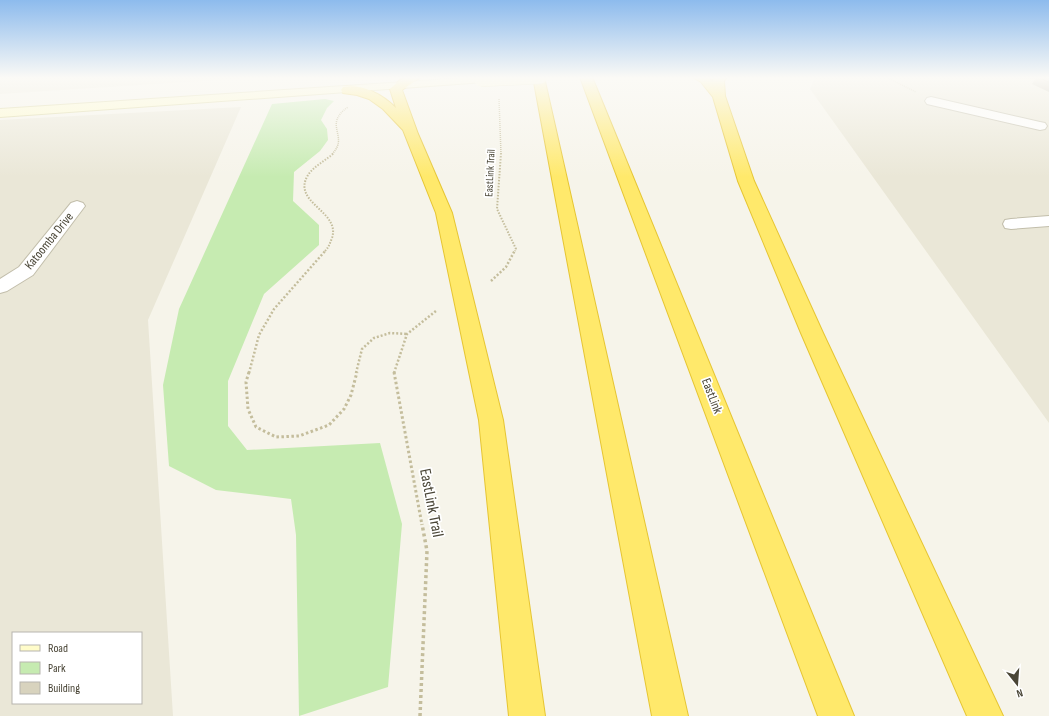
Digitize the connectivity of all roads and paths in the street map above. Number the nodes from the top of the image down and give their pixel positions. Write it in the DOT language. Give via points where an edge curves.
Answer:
graph roads {
  1 [pos="39,110"];
  2 [pos="343,110"];
  3 [pos="390,110"];
  4 [pos="403,110"];
  5 [pos="500,110"];
  6 [pos="537,110"];
  7 [pos="546,110"];
  8 [pos="600,110"];
  9 [pos="612,110"];
  10 [pos="724,110"];
  11 [pos="972,110"];
  12 [pos="0,113"];
  13 [pos="1044,128"];
  14 [pos="411,134"];
  15 [pos="550,136"];
  16 [pos="77,206"];
  17 [pos="643,218"];
  18 [pos="1049,221"];
  19 [pos="1011,224"];
  20 [pos="491,281"];
  21 [pos="0,287"];
  22 [pos="436,311"];
  23 [pos="407,334"];
  24 [pos="420,716"];
  25 [pos="527,716"];
  26 [pos="670,716"];
  27 [pos="836,716"];
  28 [pos="985,716"];
  1 -- 12 [label="main road"];
  2 -- 23 [label="path" via="335,126 340,145 310,172 305,181 309,199 331,219 334,236 328,248 274,308 259,335 246,382 248,409 256,428 276,437 299,436 329,425 344,409 351,395 362,349 374,338 390,332"];
  3 -- 14 [label="highway"];
  4 -- 14 [label="highway"];
  5 -- 20 [label="path, EastLink Trail" via="501,160 498,209 516,249 505,271"];
  6 -- 15 [label="highway"];
  7 -- 15 [label="highway"];
  8 -- 17 [label="highway, EastLink"];
  9 -- 17 [label="highway"];
  10 -- 28 [label="highway" via="749,188"];
  11 -- 13 [label="street"];
  14 -- 25 [label="highway" via="444,213 491,420"];
  15 -- 26 [label="highway"];
  16 -- 21 [label="street, Katoomba Drive" via="26,271"];
  17 -- 27 [label="highway, EastLink"];
  18 -- 19 [label="street"];
  22 -- 23 [label="path"];
  23 -- 24 [label="path, EastLink Trail" via="394,372 428,551"];
}
